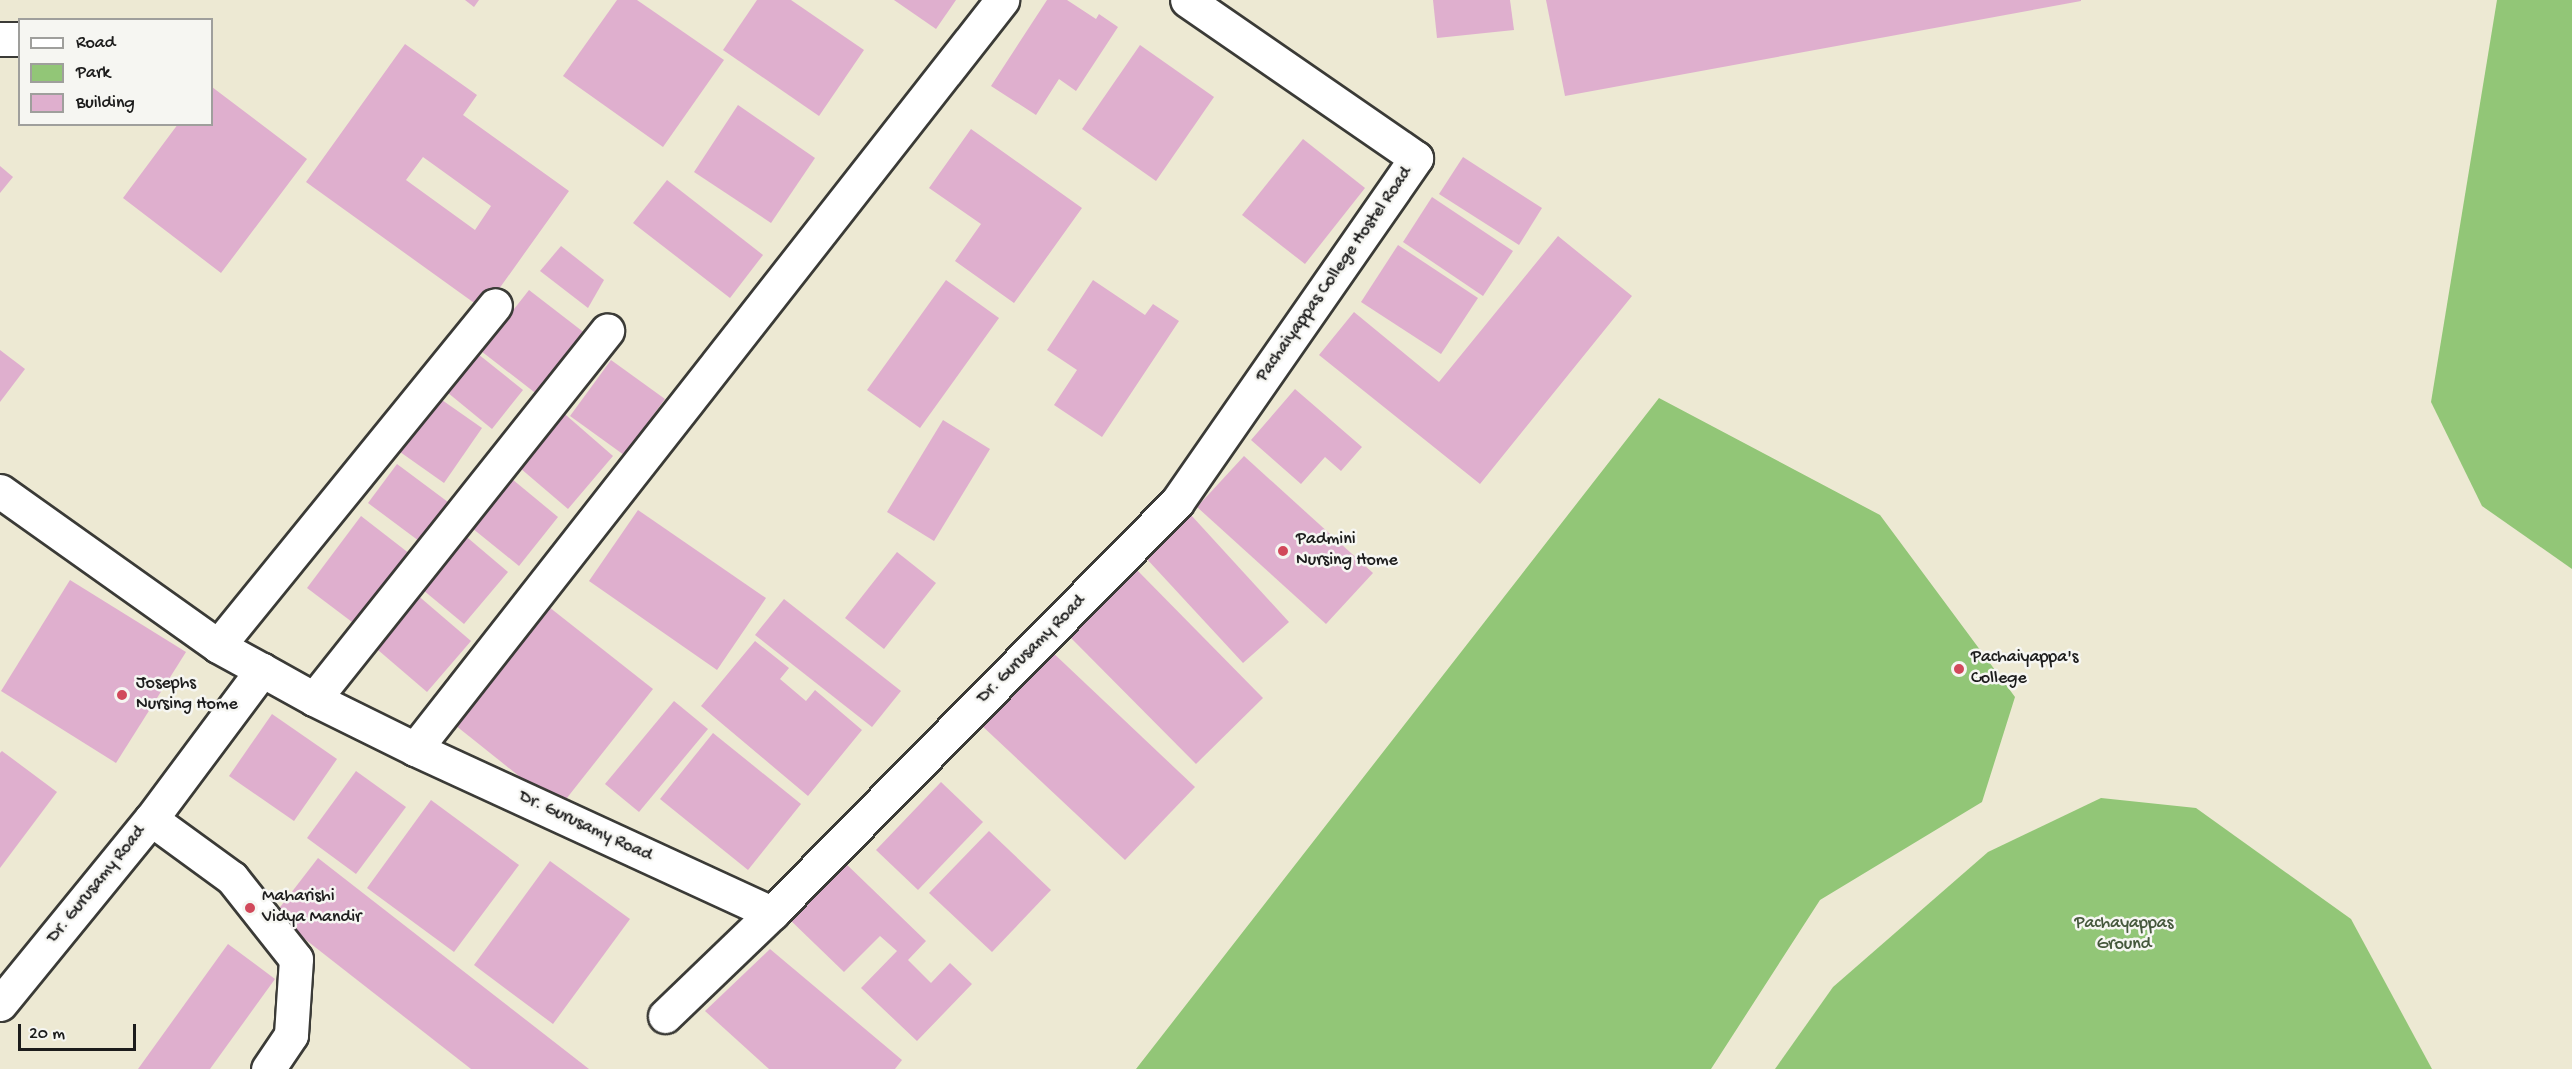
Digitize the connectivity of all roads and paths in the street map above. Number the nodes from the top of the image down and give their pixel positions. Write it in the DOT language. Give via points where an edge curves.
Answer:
graph roads {
  1 [pos="1002,0"];
  2 [pos="1187,0"];
  3 [pos="0,39"];
  4 [pos="18,39"];
  5 [pos="495,305"];
  6 [pos="607,330"];
  7 [pos="0,491"];
  8 [pos="1177,502"];
  9 [pos="218,646"];
  10 [pos="262,670"];
  11 [pos="314,699"];
  12 [pos="416,749"];
  13 [pos="151,819"];
  14 [pos="772,913"];
  15 [pos="0,1004"];
  16 [pos="665,1016"];
  17 [pos="268,1069"];
  1 -- 12 [label="street"];
  2 -- 8 [label="street, Pachaiyappas College Hostel Road" via="1416,158"];
  3 -- 4 [label="street"];
  5 -- 9 [label="street"];
  6 -- 11 [label="street"];
  7 -- 9 [label="street"];
  8 -- 14 [label="street, Dr. Gurusamy Road"];
  9 -- 10 [label="street"];
  10 -- 11 [label="street, Dr. Gurusamy Road"];
  10 -- 13 [label="street, Dr. Gurusamy Road"];
  11 -- 12 [label="street, Dr. Gurusamy Road"];
  12 -- 14 [label="street, Dr. Gurusamy Road"];
  13 -- 15 [label="street, Dr. Gurusamy Road"];
  13 -- 17 [label="street" via="232,878 296,959 291,1035"];
  14 -- 16 [label="street"];
}
